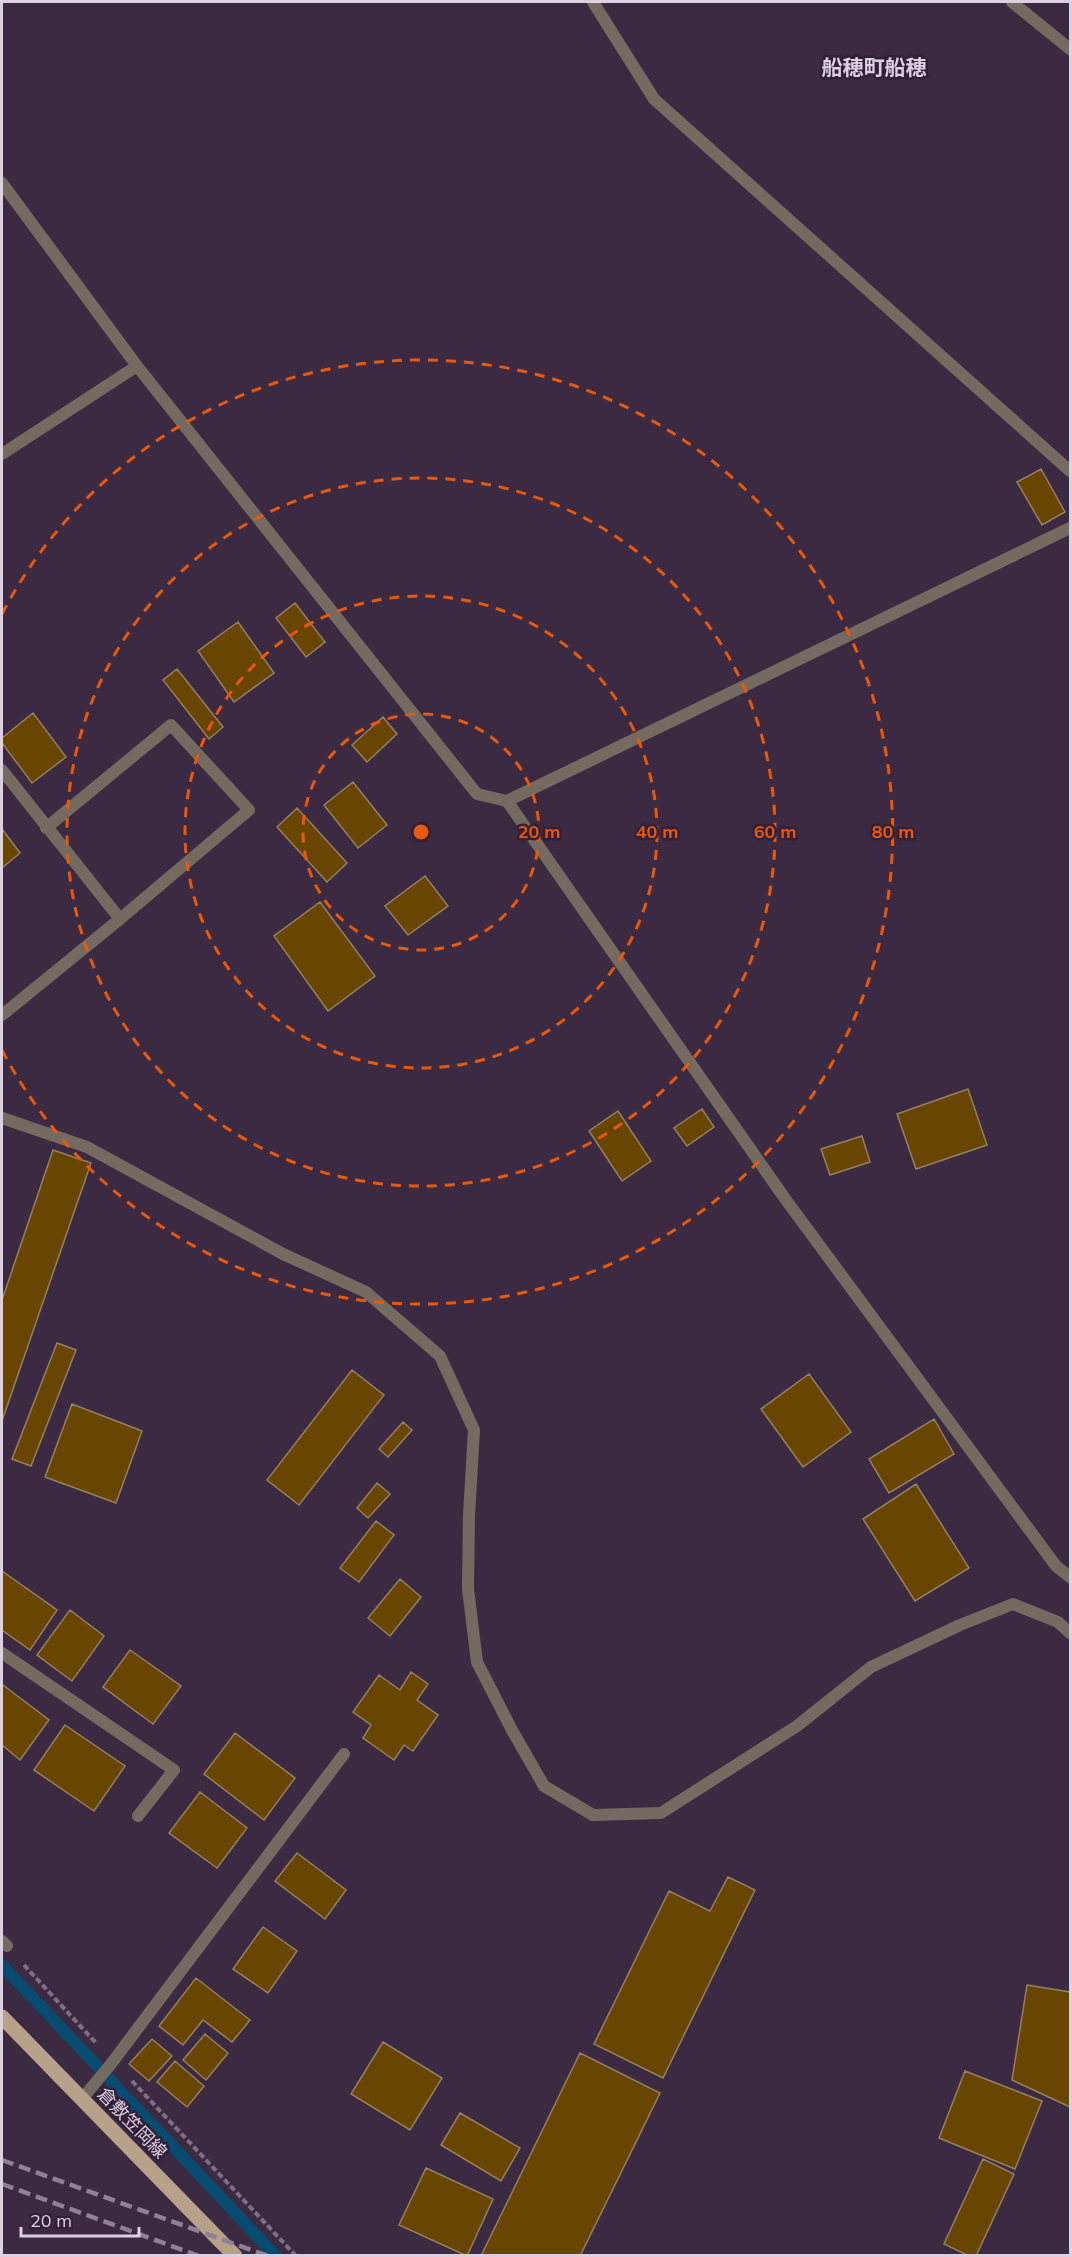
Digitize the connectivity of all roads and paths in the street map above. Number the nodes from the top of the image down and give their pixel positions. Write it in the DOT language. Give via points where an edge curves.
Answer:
graph roads {
  1 [pos="593,2"];
  2 [pos="1012,2"];
  3 [pos="1071,49"];
  4 [pos="2,183"];
  5 [pos="137,366"];
  6 [pos="2,454"];
  7 [pos="1071,471"];
  8 [pos="1071,528"];
  9 [pos="2,770"];
  10 [pos="507,801"];
  11 [pos="46,828"];
  12 [pos="120,919"];
  13 [pos="2,1015"];
  14 [pos="2,1118"];
  15 [pos="1071,1577"];
  16 [pos="1071,1633"];
  17 [pos="2,1653"];
  18 [pos="344,1754"];
  19 [pos="138,1816"];
  20 [pos="4,1943"];
  21 [pos="2,2017"];
  22 [pos="112,2063"];
  23 [pos="81,2099"];
  24 [pos="236,2256"];
  25 [pos="296,2256"];
  1 -- 7 [label="street" via="654,99"];
  2 -- 3 [label="street"];
  4 -- 5 [label="street"];
  5 -- 6 [label="street"];
  5 -- 10 [label="street" via="477,794"];
  8 -- 10 [label="street"];
  9 -- 11 [label="street"];
  10 -- 15 [label="street" via="786,1200 1056,1566"];
  11 -- 12 [label="street"];
  11 -- 12 [label="street" via="171,725 249,810"];
  12 -- 13 [label="street"];
  14 -- 16 [label="street" via="87,1147 283,1254 366,1292 440,1356 474,1430 468,1589 477,1662 544,1786 592,1815 661,1813 797,1726 871,1667 1013,1604 1058,1622"];
  17 -- 19 [label="street" via="174,1770"];
  18 -- 22 [label="street"];
  20 -- 22 [label="path"];
  21 -- 23 [label="main road, 倉敷笠岡線"];
  22 -- 23 [label="street"];
  22 -- 25 [label="path"];
  23 -- 24 [label="main road, 倉敷笠岡線"];
}
